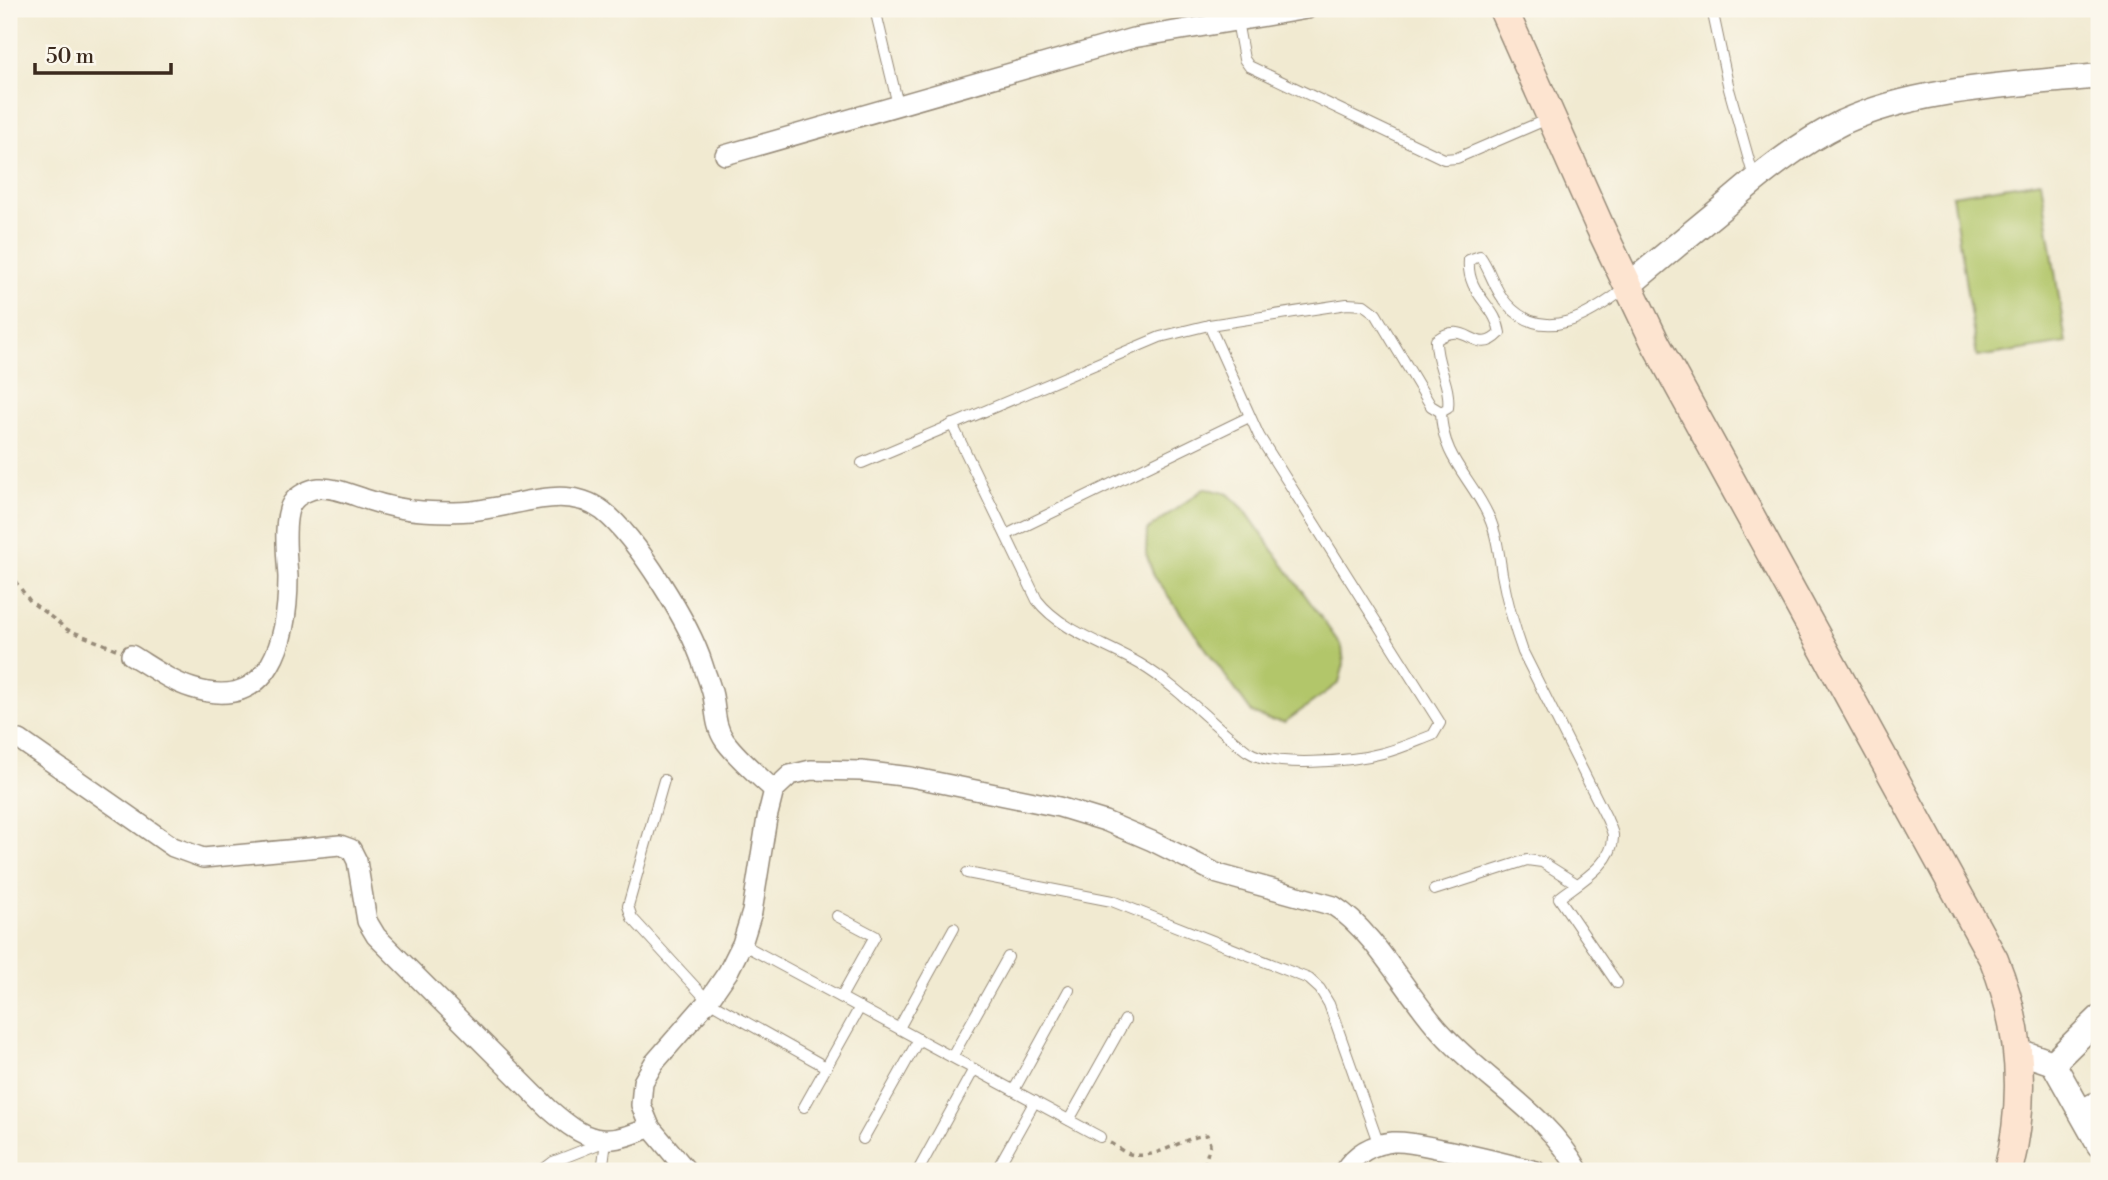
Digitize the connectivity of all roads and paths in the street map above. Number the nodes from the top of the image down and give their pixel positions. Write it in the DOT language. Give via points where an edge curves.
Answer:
graph roads {
  1 [pos="875,9"];
  2 [pos="1307,9"];
  3 [pos="1503,9"];
  4 [pos="1712,9"];
  5 [pos="1237,21"];
  6 [pos="2099,76"];
  7 [pos="898,105"];
  8 [pos="1551,117"];
  9 [pos="724,155"];
  10 [pos="1754,180"];
  11 [pos="1628,286"];
  12 [pos="1209,325"];
  13 [pos="1441,412"];
  14 [pos="1249,417"];
  15 [pos="952,424"];
  16 [pos="862,463"];
  17 [pos="1006,535"];
  18 [pos="9,573"];
  19 [pos="131,655"];
  20 [pos="20,740"];
  21 [pos="664,780"];
  22 [pos="774,790"];
  23 [pos="967,873"];
  24 [pos="1577,884"];
  25 [pos="1434,890"];
  26 [pos="838,916"];
  27 [pos="954,928"];
  28 [pos="742,944"];
  29 [pos="1008,957"];
  30 [pos="1617,983"];
  31 [pos="1069,990"];
  32 [pos="841,998"];
  33 [pos="708,1001"];
  34 [pos="860,1007"];
  35 [pos="2099,1018"];
  36 [pos="1125,1020"];
  37 [pos="899,1028"];
  38 [pos="919,1039"];
  39 [pos="2018,1051"];
  40 [pos="953,1057"];
  41 [pos="2053,1063"];
  42 [pos="826,1068"];
  43 [pos="974,1069"];
  44 [pos="1014,1090"];
  45 [pos="1035,1101"];
  46 [pos="2089,1105"];
  47 [pos="804,1107"];
  48 [pos="1069,1120"];
  49 [pos="650,1127"];
  50 [pos="1100,1137"];
  51 [pos="863,1139"];
  52 [pos="606,1141"];
  53 [pos="2099,1145"];
  54 [pos="1379,1146"];
  55 [pos="919,1169"];
  56 [pos="541,1171"];
  57 [pos="602,1171"];
  58 [pos="687,1171"];
  59 [pos="996,1171"];
  60 [pos="1203,1171"];
  61 [pos="1344,1171"];
  62 [pos="1536,1171"];
  63 [pos="1579,1171"];
  64 [pos="2008,1171"];
  1 -- 7 [label="lane"];
  2 -- 5 [label="street"];
  3 -- 8 [label="main road"];
  4 -- 10 [label="lane"];
  5 -- 7 [label="street" via="1133,38"];
  5 -- 8 [label="lane" via="1249,66 1444,159 1457,158"];
  6 -- 10 [label="street" via="1939,94 1890,106 1844,122 1801,145"];
  7 -- 9 [label="street"];
  8 -- 11 [label="main road"];
  10 -- 11 [label="street"];
  11 -- 13 [label="lane" via="1579,319 1551,325 1527,320 1507,304 1480,256 1469,260 1468,272 1476,292 1498,321 1500,333 1482,343 1457,332 1436,340 1435,354 1449,396 1448,408"];
  11 -- 39 [label="main road" via="1686,400 1985,941 2006,990"];
  12 -- 13 [label="lane" via="1364,305 1376,314 1431,406"];
  12 -- 14 [label="lane"];
  12 -- 15 [label="lane" via="1125,350"];
  13 -- 24 [label="lane" via="1447,449 1494,531 1523,652 1613,835 1611,852"];
  14 -- 17 [label="lane"];
  14 -- 17 [label="lane" via="1440,723 1433,735 1383,753 1334,762 1280,761 1250,753 1161,678 1049,615"];
  15 -- 16 [label="lane"];
  15 -- 17 [label="lane"];
  18 -- 19 [label="path" via="30,601 68,630"];
  19 -- 22 [label="street" via="175,681 207,692 240,690 265,673 275,659 285,621 292,503 317,488 413,510 484,510 557,496 580,499 602,511 650,566 698,650 725,741"];
  20 -- 52 [label="street" via="173,847 203,858 340,845 351,849 358,861 367,921 376,936 549,1109 580,1134"];
  21 -- 33 [label="lane" via="628,906 632,918"];
  22 -- 28 [label="street"];
  22 -- 63 [label="street" via="790,775 811,770 861,771 1009,795 1105,821 1218,874 1334,906 1363,931 1441,1032 1538,1118"];
  23 -- 54 [label="lane" via="1112,901 1309,979 1329,1004"];
  24 -- 25 [label="lane" via="1542,862 1527,860"];
  24 -- 30 [label="lane" via="1559,898"];
  26 -- 32 [label="lane" via="875,936"];
  27 -- 37 [label="lane"];
  28 -- 32 [label="lane"];
  28 -- 33 [label="street"];
  29 -- 40 [label="lane"];
  31 -- 44 [label="lane"];
  32 -- 34 [label="lane"];
  33 -- 42 [label="lane"];
  33 -- 49 [label="street" via="643,1082 641,1105"];
  34 -- 37 [label="lane"];
  34 -- 42 [label="lane"];
  35 -- 41 [label="street"];
  36 -- 48 [label="lane"];
  37 -- 38 [label="lane"];
  38 -- 40 [label="lane"];
  38 -- 51 [label="lane"];
  39 -- 41 [label="street"];
  39 -- 64 [label="main road" via="2018,1119"];
  40 -- 43 [label="lane"];
  41 -- 46 [label="street"];
  42 -- 47 [label="lane"];
  43 -- 44 [label="lane"];
  43 -- 55 [label="lane"];
  44 -- 45 [label="lane"];
  45 -- 48 [label="lane"];
  45 -- 59 [label="lane"];
  46 -- 53 [label="street"];
  48 -- 50 [label="lane"];
  49 -- 52 [label="street"];
  49 -- 58 [label="street"];
  50 -- 60 [label="path" via="1130,1154 1152,1154 1207,1135 1210,1144"];
  52 -- 56 [label="lane"];
  52 -- 57 [label="lane"];
  54 -- 61 [label="street" via="1351,1160"];
  54 -- 62 [label="street" via="1413,1143"];
}
